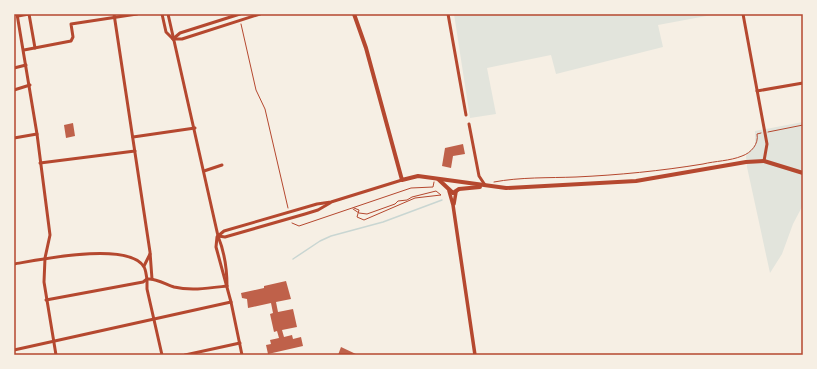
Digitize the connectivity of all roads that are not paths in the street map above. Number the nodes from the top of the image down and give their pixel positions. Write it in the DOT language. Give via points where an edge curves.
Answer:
graph roads {
  1 [pos="137,14"];
  2 [pos="162,14"];
  3 [pos="168,14"];
  4 [pos="240,14"];
  5 [pos="260,14"];
  6 [pos="354,14"];
  7 [pos="448,14"];
  8 [pos="743,14"];
  9 [pos="17,15"];
  10 [pos="236,15"];
  11 [pos="114,16"];
  12 [pos="172,39"];
  13 [pos="35,48"];
  14 [pos="24,50"];
  15 [pos="26,65"];
  16 [pos="14,68"];
  17 [pos="803,83"];
  18 [pos="30,85"];
  19 [pos="14,90"];
  20 [pos="757,91"];
  21 [pos="466,115"];
  22 [pos="469,124"];
  23 [pos="195,128"];
  24 [pos="37,134"];
  25 [pos="133,137"];
  26 [pos="14,138"];
  27 [pos="135,151"];
  28 [pos="764,161"];
  29 [pos="40,163"];
  30 [pos="222,165"];
  31 [pos="204,171"];
  32 [pos="803,173"];
  33 [pos="479,176"];
  34 [pos="402,180"];
  35 [pos="436,180"];
  36 [pos="455,181"];
  37 [pos="474,184"];
  38 [pos="487,186"];
  39 [pos="449,189"];
  40 [pos="458,191"];
  41 [pos="331,202"];
  42 [pos="454,205"];
  43 [pos="218,236"];
  44 [pos="150,252"];
  45 [pos="45,258"];
  46 [pos="14,264"];
  47 [pos="144,266"];
  48 [pos="147,279"];
  49 [pos="152,279"];
  50 [pos="227,286"];
  51 [pos="46,300"];
  52 [pos="231,302"];
  53 [pos="154,320"];
  54 [pos="240,342"];
  55 [pos="54,343"];
  56 [pos="14,350"];
  57 [pos="56,355"];
  58 [pos="162,355"];
  59 [pos="185,355"];
  60 [pos="242,355"];
  61 [pos="475,355"];
  1 -- 11 [label="street"];
  2 -- 12 [label="street" via="166,32"];
  3 -- 12 [label="street"];
  4 -- 10 [label="street"];
  5 -- 12 [label="street" via="182,39"];
  6 -- 34 [label="main road" via="366,48"];
  7 -- 21 [label="street"];
  8 -- 20 [label="street"];
  9 -- 13 [label="street" via="29,14"];
  9 -- 14 [label="street"];
  10 -- 12 [label="street" via="180,33"];
  11 -- 13 [label="street" via="71,24 71,41"];
  11 -- 25 [label="street"];
  12 -- 23 [label="street"];
  13 -- 14 [label="street"];
  14 -- 15 [label="street"];
  15 -- 16 [label="street"];
  15 -- 18 [label="street"];
  17 -- 20 [label="street"];
  18 -- 19 [label="street"];
  18 -- 24 [label="street"];
  20 -- 28 [label="street" via="768,144"];
  22 -- 33 [label="street"];
  23 -- 25 [label="street"];
  23 -- 31 [label="street"];
  24 -- 26 [label="street"];
  24 -- 29 [label="street"];
  25 -- 27 [label="street"];
  27 -- 29 [label="street"];
  27 -- 44 [label="street"];
  28 -- 32 [label="main road"];
  28 -- 38 [label="main road" via="636,181 506,188"];
  29 -- 45 [label="street" via="50,235"];
  30 -- 31 [label="street"];
  31 -- 43 [label="street"];
  33 -- 37 [label="street"];
  33 -- 38 [label="street"];
  34 -- 35 [label="main road" via="418,176"];
  34 -- 41 [label="street"];
  35 -- 36 [label="main road"];
  35 -- 39 [label="main road"];
  36 -- 37 [label="main road"];
  36 -- 39 [label="main road" via="449,183"];
  36 -- 40 [label="main road" via="460,185"];
  37 -- 38 [label="main road"];
  38 -- 40 [label="main road"];
  39 -- 40 [label="main road"];
  39 -- 42 [label="street"];
  40 -- 42 [label="street"];
  41 -- 43 [label="street" via="224,232"];
  41 -- 43 [label="street" via="318,210 225,237"];
  42 -- 61 [label="street"];
  43 -- 50 [label="street" via="222,246"];
  43 -- 50 [label="street" via="216,247"];
  44 -- 47 [label="street"];
  44 -- 49 [label="street"];
  45 -- 46 [label="street"];
  45 -- 47 [label="street" via="117,254"];
  45 -- 51 [label="street"];
  47 -- 48 [label="street"];
  48 -- 49 [label="street"];
  48 -- 51 [label="street"];
  48 -- 53 [label="street"];
  49 -- 50 [label="street" via="174,287 201,289"];
  50 -- 52 [label="street"];
  51 -- 55 [label="street"];
  52 -- 53 [label="street"];
  52 -- 54 [label="street"];
  53 -- 55 [label="street"];
  53 -- 58 [label="street"];
  54 -- 59 [label="street"];
  54 -- 60 [label="street"];
  55 -- 56 [label="street"];
  55 -- 57 [label="street"];
}
